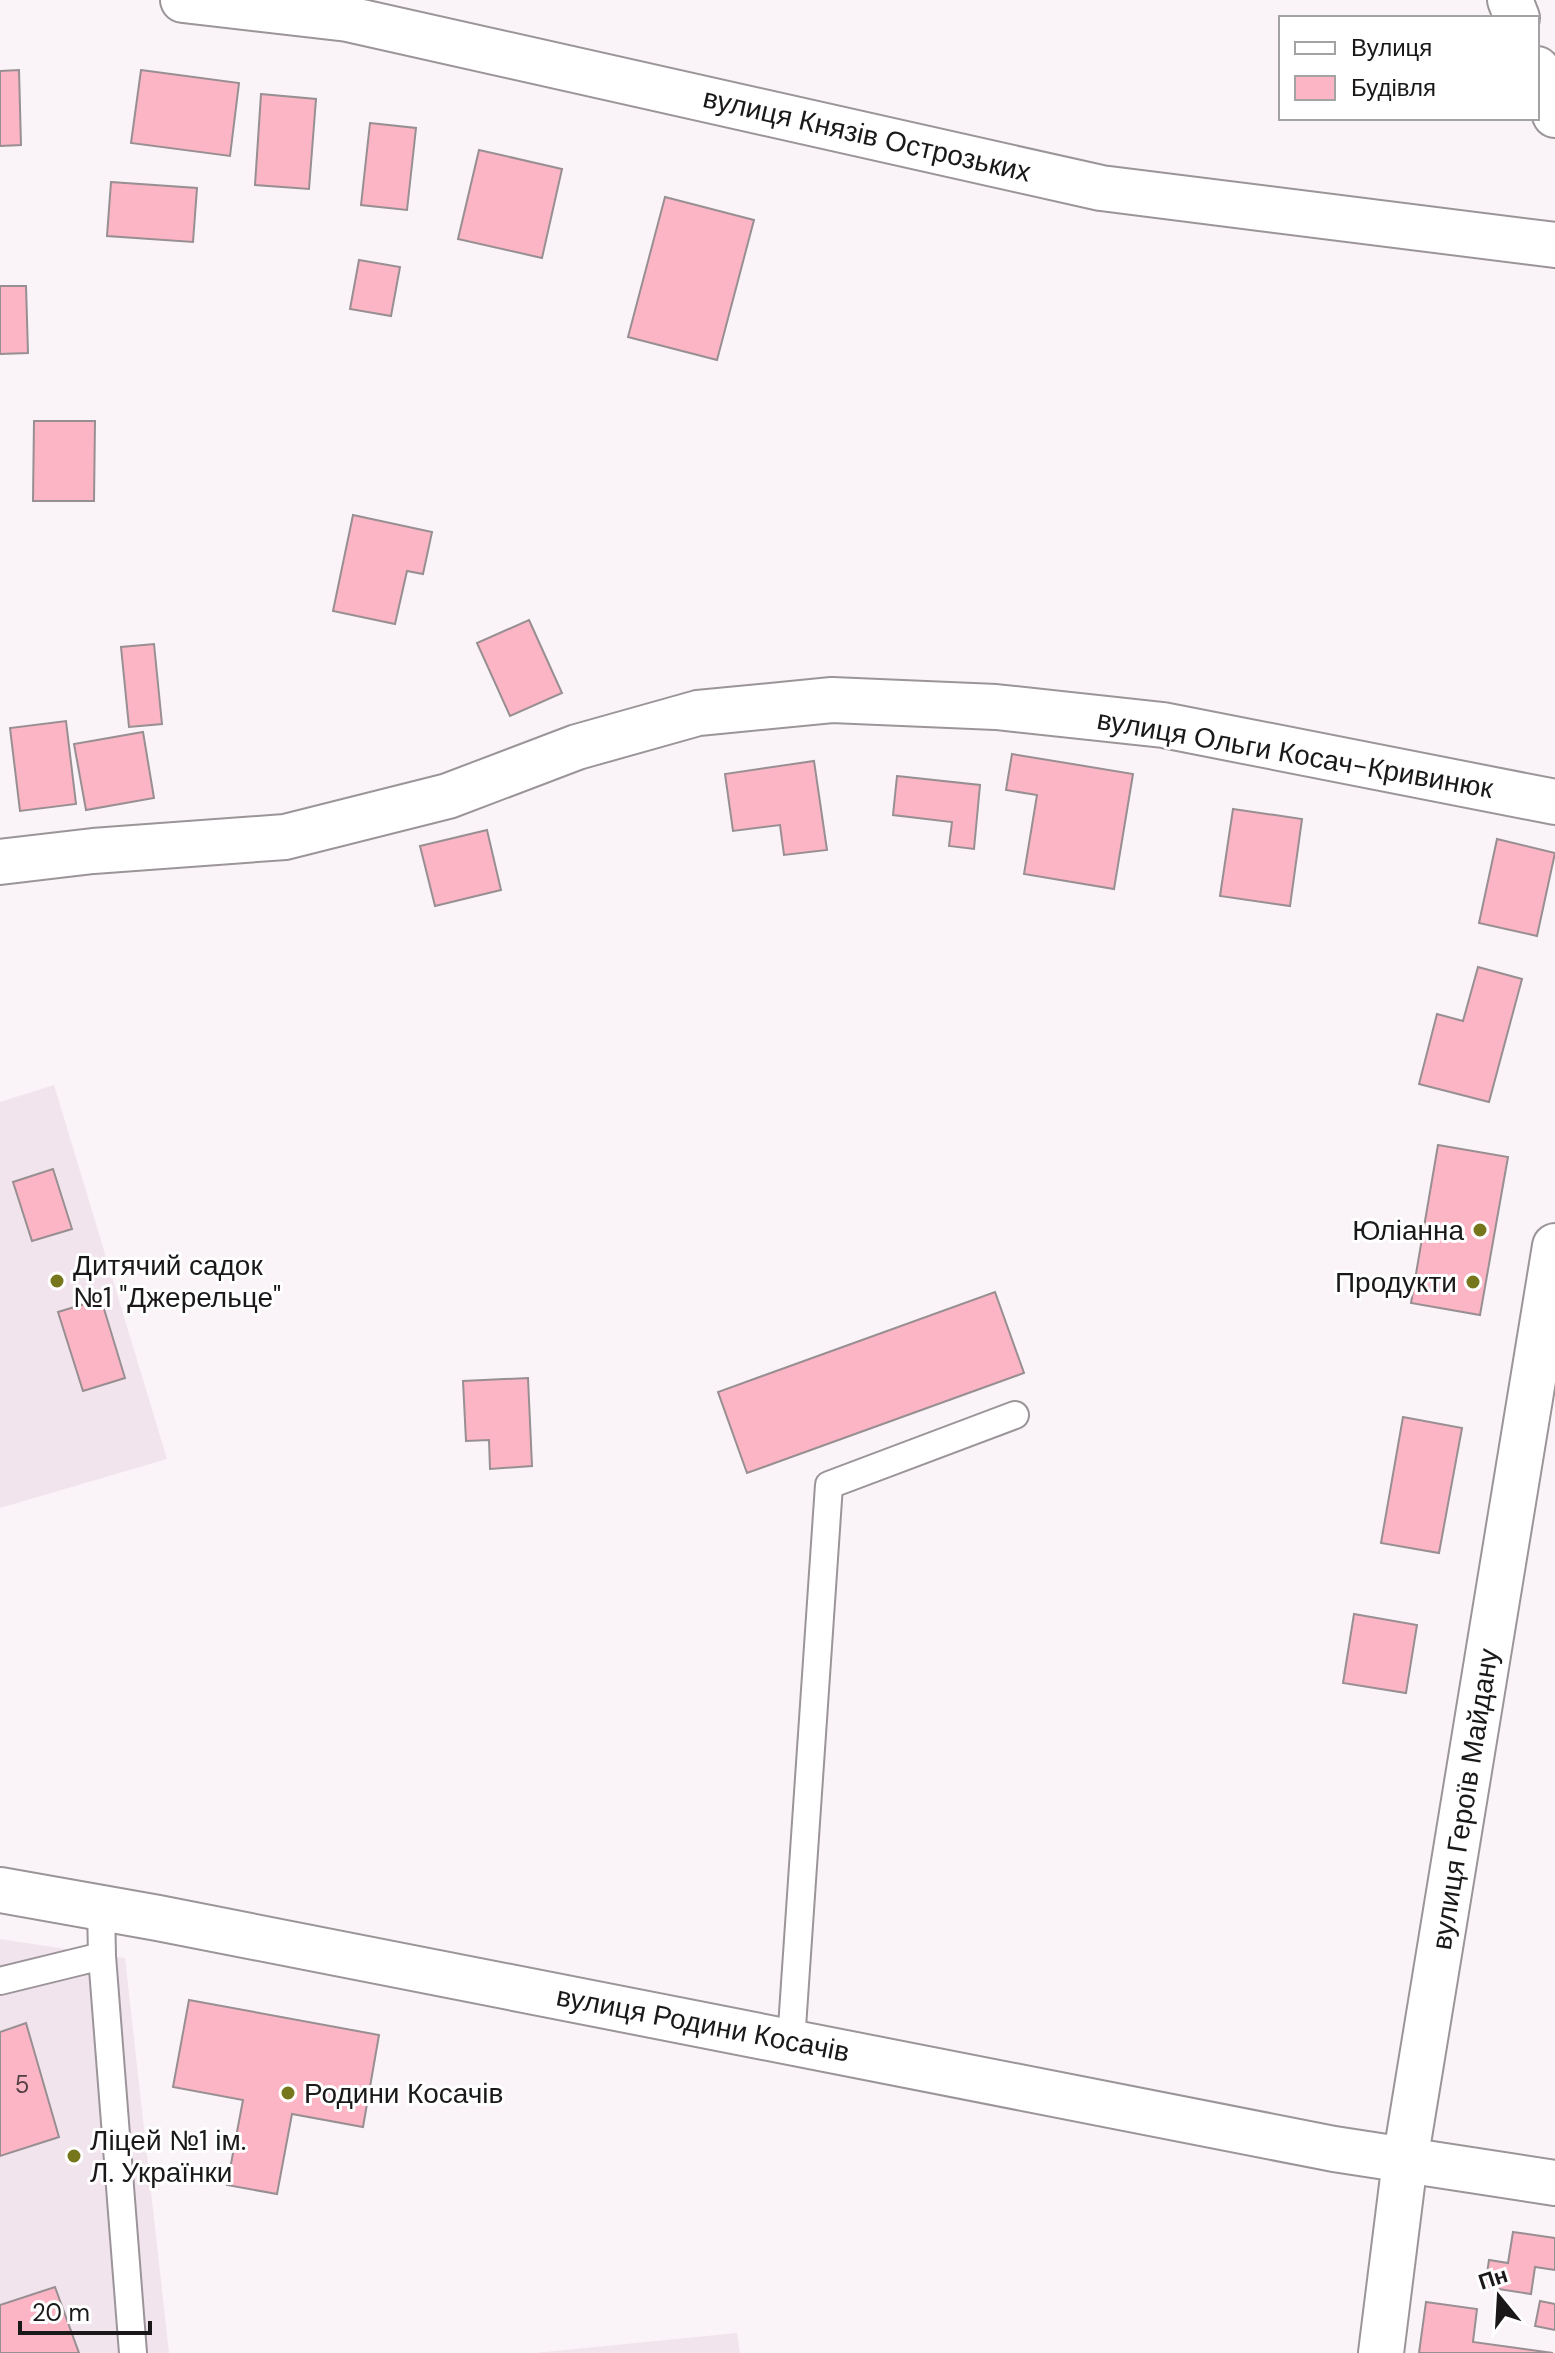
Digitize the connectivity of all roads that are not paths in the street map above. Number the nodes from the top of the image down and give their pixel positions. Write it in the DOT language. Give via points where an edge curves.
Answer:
graph roads {
  1 [pos="183,0"];
  2 [pos="346,10"];
  3 [pos="1539,74"];
  4 [pos="1555,115"];
  5 [pos="1555,245"];
  6 [pos="1555,802"];
  7 [pos="0,862"];
  8 [pos="1555,1246"];
  9 [pos="1015,1415"];
  10 [pos="0,1890"];
  11 [pos="101,1907"];
  12 [pos="102,1956"];
  13 [pos="0,1981"];
  14 [pos="791,2042"];
  15 [pos="1405,2161"];
  16 [pos="1555,2183"];
  17 [pos="133,2353"];
  18 [pos="1381,2353"];
  1 -- 2 [label="street, вулиця Князів Острозьких"];
  2 -- 5 [label="street, вулиця Князів Острозьких" via="1101,188"];
  3 -- 4 [label="street"];
  6 -- 7 [label="street, вулиця Ольги Косач-Кривинюк" via="1163,725 996,707 832,700 698,713 577,747 448,796 285,837"];
  8 -- 15 [label="street, вулиця Героїв Майдану"];
  9 -- 14 [label="lane" via="829,1485"];
  10 -- 11 [label="street, вулиця Родини Косачів"];
  11 -- 12 [label="lane"];
  11 -- 14 [label="street, вулиця Родини Косачів"];
  12 -- 13 [label="lane"];
  12 -- 17 [label="lane"];
  14 -- 15 [label="street, вулиця Родини Косачів"];
  15 -- 16 [label="street, вулиця Родини Косачів"];
  15 -- 18 [label="street, вулиця Героїв Майдану"];
}
